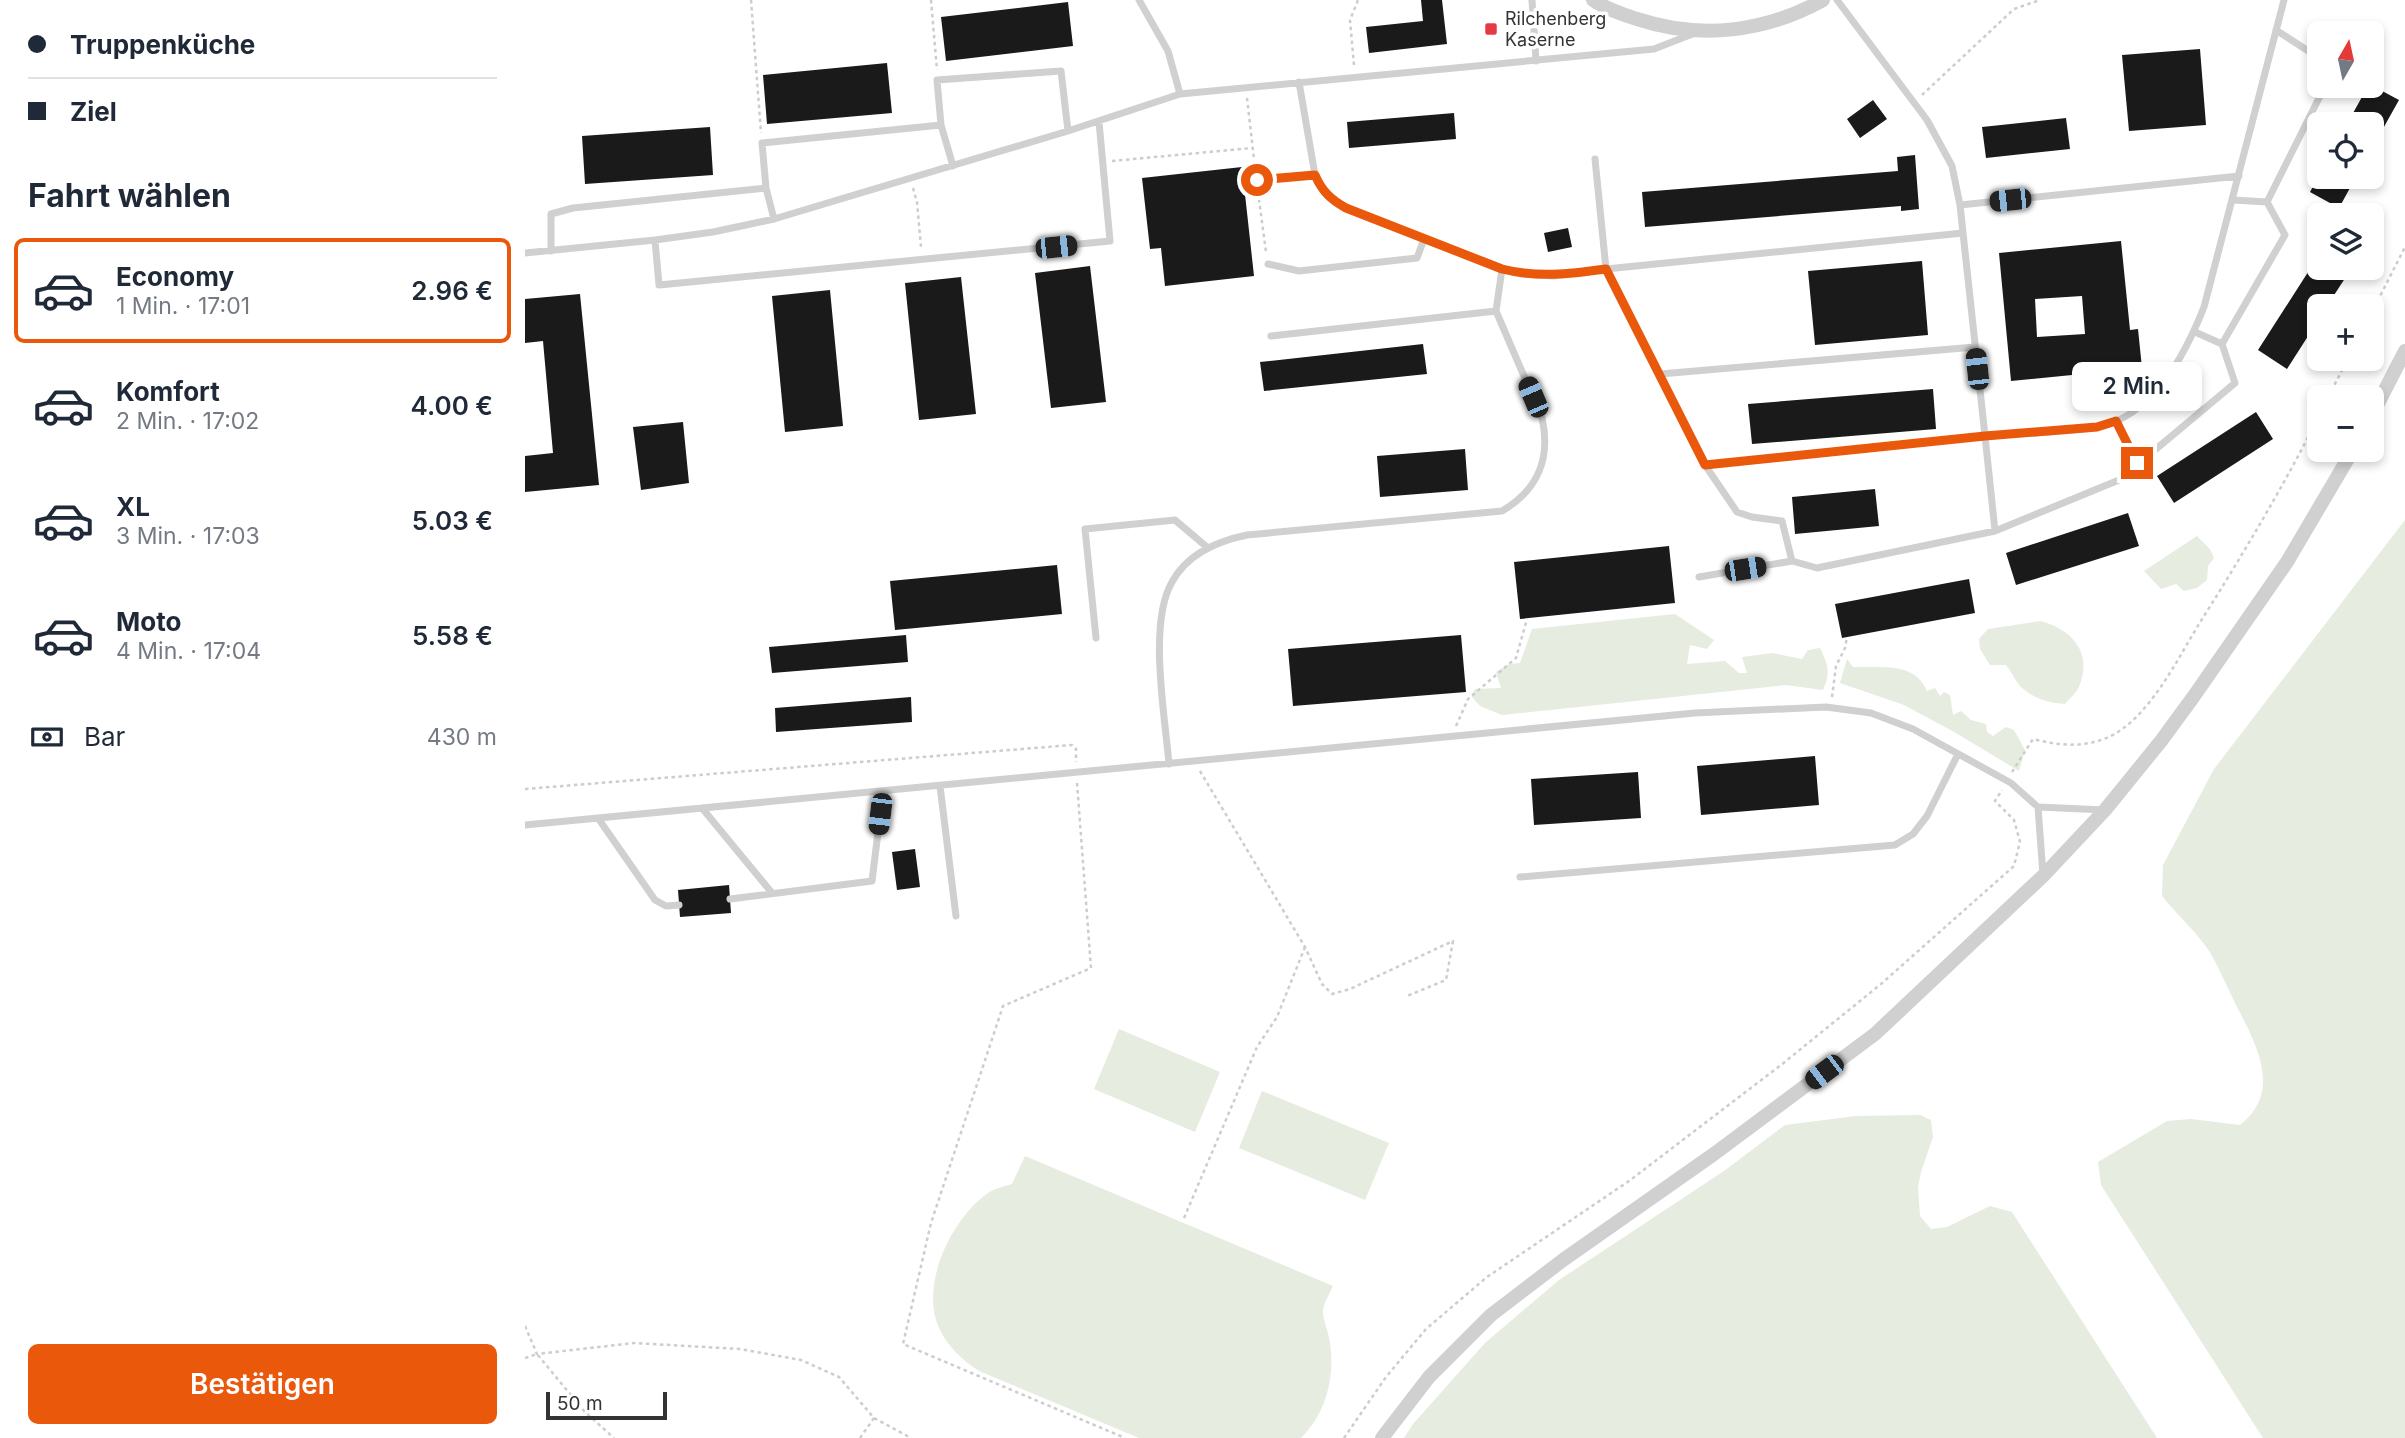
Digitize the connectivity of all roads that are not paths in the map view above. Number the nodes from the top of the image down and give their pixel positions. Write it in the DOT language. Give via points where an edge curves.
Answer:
graph roads {
  1 [pos="1139,0"];
  2 [pos="1532,0"];
  3 [pos="1593,0"];
  4 [pos="1823,0"];
  5 [pos="1837,0"];
  6 [pos="2284,0"];
  7 [pos="2276,30"];
  8 [pos="1697,32"];
  9 [pos="2307,50"];
  10 [pos="1536,61"];
  11 [pos="1299,82"];
  12 [pos="1180,94"];
  13 [pos="2319,98"];
  14 [pos="1099,122"];
  15 [pos="941,125"];
  16 [pos="1068,131"];
  17 [pos="1595,159"];
  18 [pos="953,166"];
  19 [pos="1315,175"];
  20 [pos="2239,177"];
  21 [pos="1257,180"];
  22 [pos="766,188"];
  23 [pos="2232,200"];
  24 [pos="2267,202"];
  25 [pos="1960,205"];
  26 [pos="774,219"];
  27 [pos="1963,233"];
  28 [pos="1424,239"];
  29 [pos="655,240"];
  30 [pos="551,251"];
  31 [pos="525,253"];
  32 [pos="1268,264"];
  33 [pos="1502,269"];
  34 [pos="1606,269"];
  35 [pos="1496,311"];
  36 [pos="2195,332"];
  37 [pos="1271,336"];
  38 [pos="2222,344"];
  39 [pos="1975,347"];
  40 [pos="2405,351"];
  41 [pos="1660,374"];
  42 [pos="2384,391"];
  43 [pos="2116,421"];
  44 [pos="1985,436"];
  45 [pos="2346,462"];
  46 [pos="2137,463"];
  47 [pos="1705,465"];
  48 [pos="1995,531"];
  49 [pos="1208,548"];
  50 [pos="1792,561"];
  51 [pos="1699,577"];
  52 [pos="1096,638"];
  53 [pos="1958,754"];
  54 [pos="1169,764"];
  55 [pos="940,786"];
  56 [pos="883,792"];
  57 [pos="2038,807"];
  58 [pos="702,808"];
  59 [pos="2105,810"];
  60 [pos="598,818"];
  61 [pos="525,825"];
  62 [pos="2043,876"];
  63 [pos="1520,877"];
  64 [pos="772,893"];
  65 [pos="730,898"];
  66 [pos="679,905"];
  67 [pos="956,916"];
  68 [pos="1382,1438"];
  1 -- 12 [label="lane" via="1168,51"];
  2 -- 10 [label="lane"];
  3 -- 8 [label="street" via="1651,24"];
  4 -- 8 [label="street" via="1760,25"];
  5 -- 25 [label="lane" via="1927,120 1952,166"];
  6 -- 7 [label="lane"];
  7 -- 9 [label="lane"];
  7 -- 20 [label="lane"];
  8 -- 10 [label="lane" via="1654,49"];
  10 -- 11 [label="lane"];
  11 -- 12 [label="lane"];
  11 -- 19 [label="lane"];
  12 -- 14 [label="lane"];
  13 -- 24 [label="lane"];
  14 -- 16 [label="lane"];
  14 -- 29 [label="lane" via="1110,241 659,285"];
  15 -- 16 [label="lane" via="937,80 1061,71"];
  15 -- 18 [label="lane"];
  15 -- 22 [label="lane" via="762,143"];
  16 -- 18 [label="lane"];
  17 -- 34 [label="lane"];
  18 -- 26 [label="lane"];
  19 -- 21 [label="lane"];
  19 -- 28 [label="lane" via="1321,189 1339,204"];
  20 -- 23 [label="lane"];
  20 -- 25 [label="lane"];
  22 -- 26 [label="lane"];
  22 -- 30 [label="lane" via="551,214"];
  23 -- 24 [label="lane"];
  23 -- 36 [label="lane"];
  24 -- 38 [label="lane" via="2285,235"];
  25 -- 27 [label="lane"];
  26 -- 29 [label="lane"];
  27 -- 34 [label="lane"];
  27 -- 39 [label="lane"];
  28 -- 32 [label="lane" via="1417,258 1299,271"];
  28 -- 33 [label="lane"];
  29 -- 30 [label="lane"];
  30 -- 31 [label="lane"];
  33 -- 34 [label="lane" via="1538,276"];
  33 -- 35 [label="lane"];
  34 -- 41 [label="lane"];
  35 -- 37 [label="lane"];
  35 -- 49 [label="lane" via="1546,436 1539,471 1518,501 1502,510 1247,535"];
  36 -- 38 [label="lane"];
  36 -- 43 [label="lane" via="2171,373 2137,409"];
  38 -- 46 [label="lane" via="2235,383"];
  39 -- 41 [label="lane"];
  39 -- 44 [label="lane"];
  40 -- 42 [label="street"];
  41 -- 47 [label="lane"];
  43 -- 44 [label="lane" via="2097,427"];
  43 -- 46 [label="lane"];
  44 -- 47 [label="lane"];
  44 -- 48 [label="lane"];
  45 -- 59 [label="street" via="2238,635"];
  46 -- 48 [label="lane" via="2119,480"];
  47 -- 50 [label="lane" via="1737,512 1782,521"];
  48 -- 50 [label="lane" via="1817,568"];
  49 -- 52 [label="lane" via="1175,520 1085,529"];
  49 -- 54 [label="lane" via="1194,556 1171,582 1161,620 1159,651"];
  50 -- 51 [label="lane"];
  53 -- 54 [label="lane" via="1871,713 1831,708 1695,713"];
  53 -- 57 [label="lane" via="2007,781"];
  53 -- 63 [label="lane" via="1927,816 1913,834 1895,845"];
  54 -- 55 [label="lane"];
  55 -- 56 [label="lane"];
  55 -- 67 [label="lane"];
  56 -- 58 [label="lane"];
  56 -- 64 [label="lane" via="872,881"];
  57 -- 59 [label="lane"];
  57 -- 62 [label="lane"];
  58 -- 60 [label="lane"];
  58 -- 64 [label="lane"];
  59 -- 62 [label="street"];
  60 -- 61 [label="lane"];
  60 -- 66 [label="lane" via="655,900 666,906"];
  62 -- 68 [label="street" via="1875,1034 1491,1315 1429,1377"];
  64 -- 65 [label="lane"];
}
